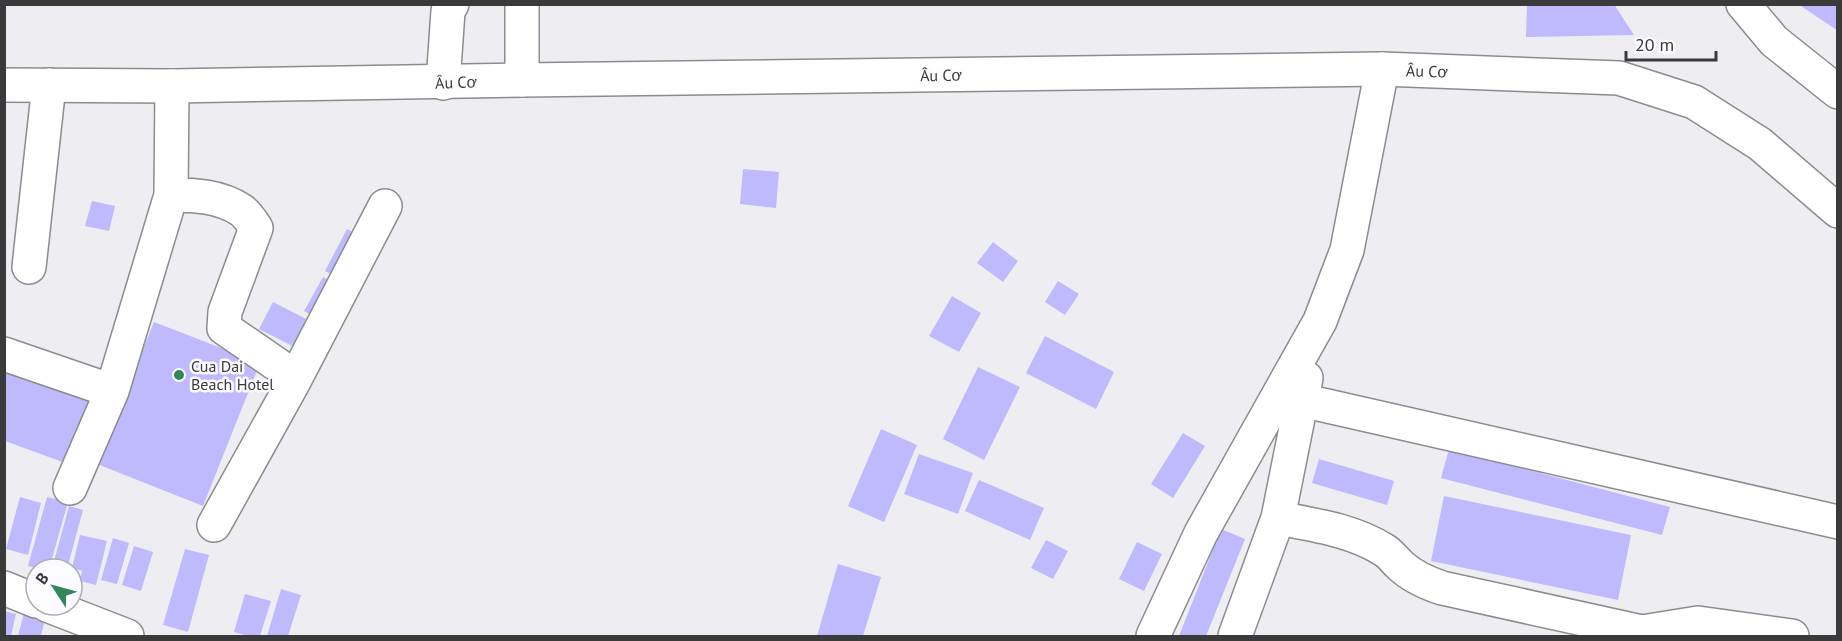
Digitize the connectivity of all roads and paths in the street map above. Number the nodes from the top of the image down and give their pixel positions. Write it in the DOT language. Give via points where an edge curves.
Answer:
graph roads {
  1 [pos="452,4"];
  2 [pos="522,4"];
  3 [pos="1743,4"];
  4 [pos="1382,69"];
  5 [pos="522,80"];
  6 [pos="443,83"];
  7 [pos="4,85"];
  8 [pos="49,85"];
  9 [pos="172,86"];
  10 [pos="1838,92"];
  11 [pos="171,195"];
  12 [pos="385,206"];
  13 [pos="1838,211"];
  14 [pos="29,267"];
  15 [pos="1320,321"];
  16 [pos="4,354"];
  17 [pos="293,382"];
  18 [pos="112,391"];
  19 [pos="1301,400"];
  20 [pos="70,488"];
  21 [pos="1278,518"];
  22 [pos="1838,522"];
  23 [pos="214,525"];
  24 [pos="4,588"];
  25 [pos="24,596"];
  26 [pos="78,617"];
  27 [pos="127,636"];
  28 [pos="1153,636"];
  29 [pos="1235,636"];
  30 [pos="1792,636"];
  1 -- 6 [label="main road" via="448,11"];
  2 -- 5 [label="main road"];
  3 -- 10 [label="main road" via="1774,41"];
  4 -- 5 [label="main road, Âu Cơ"];
  4 -- 13 [label="main road, Âu Cơ" via="1619,78 1694,102 1760,144"];
  4 -- 15 [label="main road" via="1347,250"];
  5 -- 6 [label="main road, Âu Cơ"];
  6 -- 9 [label="main road, Âu Cơ"];
  7 -- 8 [label="main road, Âu Cơ"];
  8 -- 9 [label="main road, Âu Cơ"];
  8 -- 14 [label="main road"];
  9 -- 11 [label="main road"];
  11 -- 17 [label="main road" via="201,195 226,203 242,210 256,228 225,312 224,328 288,372"];
  11 -- 18 [label="main road"];
  12 -- 17 [label="main road"];
  15 -- 19 [label="main road"];
  15 -- 28 [label="main road" via="1202,533"];
  16 -- 18 [label="main road"];
  17 -- 23 [label="main road"];
  18 -- 20 [label="main road"];
  19 -- 21 [label="main road"];
  19 -- 22 [label="main road"];
  21 -- 29 [label="main road"];
  21 -- 30 [label="main road" via="1364,539 1423,581 1442,588 1642,632 1698,623"];
  24 -- 25 [label="main road"];
  26 -- 27 [label="main road"];
}
